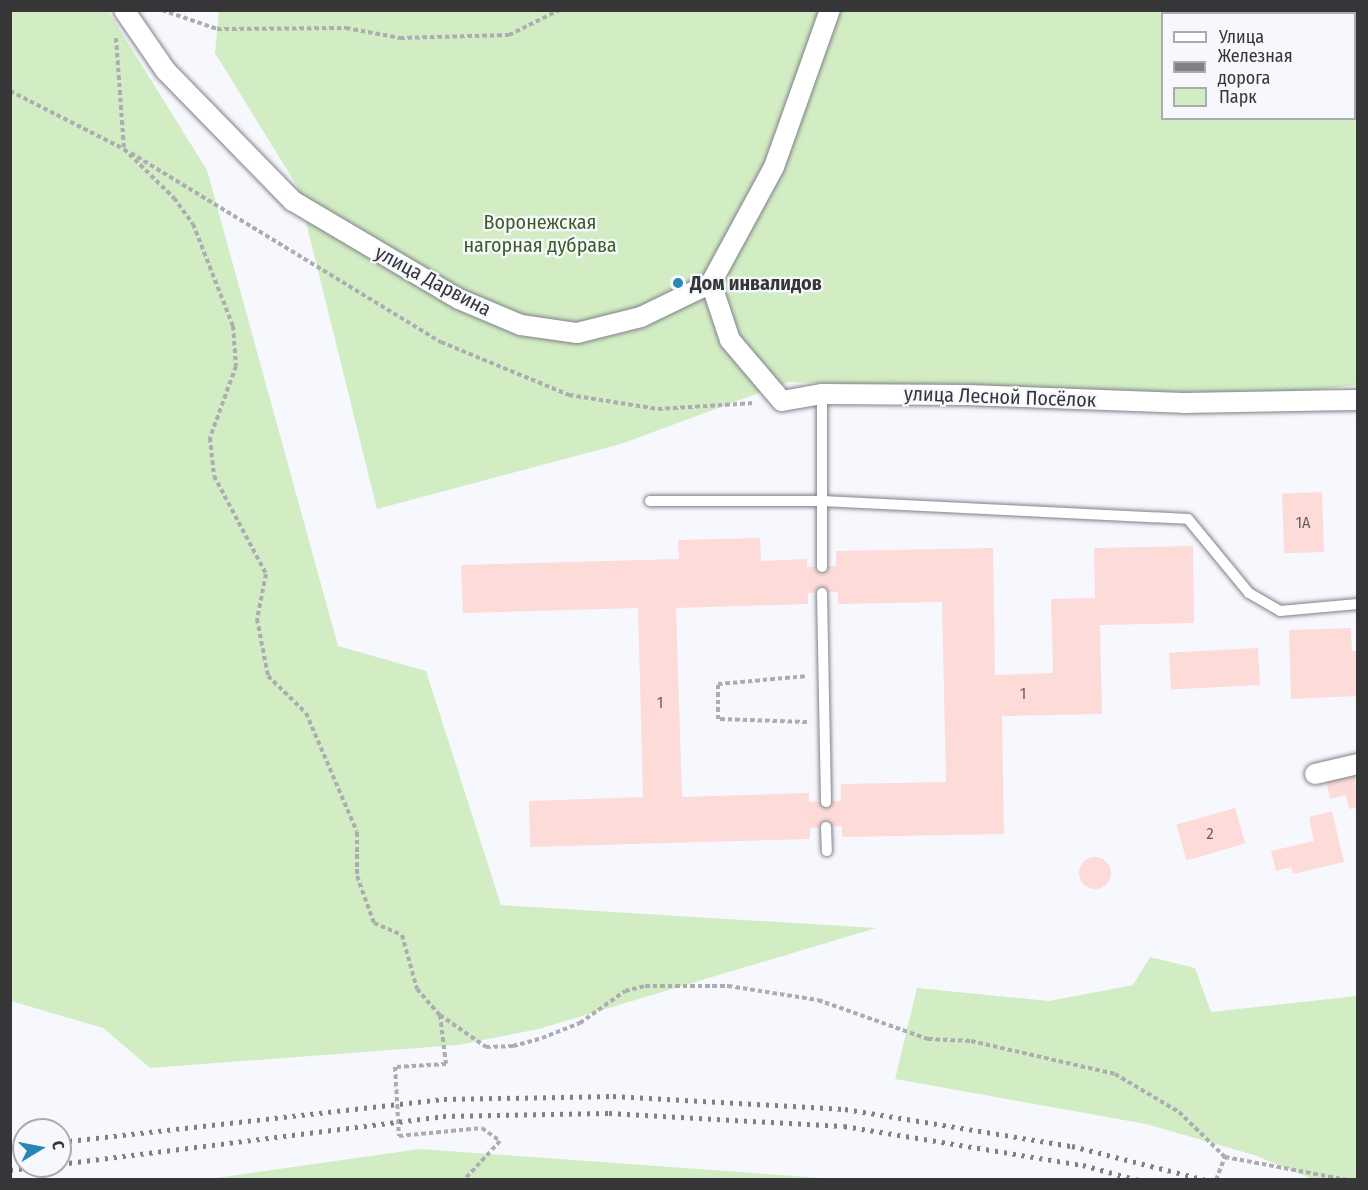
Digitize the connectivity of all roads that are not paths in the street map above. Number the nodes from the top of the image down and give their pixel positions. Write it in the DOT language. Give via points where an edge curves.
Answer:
graph roads {
  1 [pos="124,10"];
  2 [pos="830,10"];
  3 [pos="711,283"];
  4 [pos="822,394"];
  5 [pos="1358,400"];
  6 [pos="650,501"];
  7 [pos="822,501"];
  8 [pos="822,567"];
  9 [pos="822,593"];
  10 [pos="1358,604"];
  11 [pos="1358,764"];
  12 [pos="1315,774"];
  13 [pos="826,802"];
  14 [pos="826,827"];
  15 [pos="827,851"];
  1 -- 3 [label="street, улица Дарвина" via="165,71 293,201 459,299 521,325 578,333 641,317"];
  2 -- 3 [label="street" via="774,167"];
  3 -- 4 [label="street, улица Лесной Посёлок" via="730,340 782,401"];
  4 -- 5 [label="street, улица Лесной Посёлок" via="1183,403"];
  4 -- 7 [label="lane"];
  6 -- 7 [label="lane"];
  7 -- 8 [label="lane"];
  7 -- 10 [label="lane" via="1188,519 1249,593 1280,611"];
  9 -- 13 [label="lane"];
  11 -- 12 [label="street"];
  14 -- 15 [label="lane"];
}
